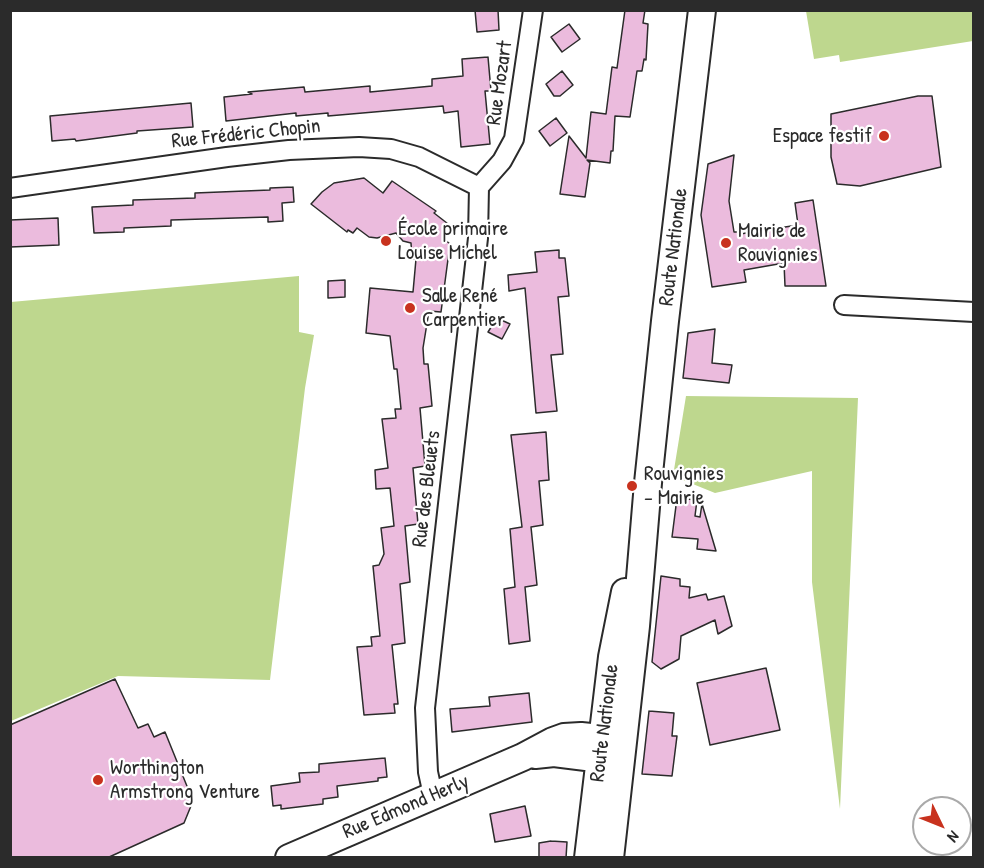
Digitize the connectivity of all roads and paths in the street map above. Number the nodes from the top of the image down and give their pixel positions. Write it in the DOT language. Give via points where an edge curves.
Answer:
graph roads {
  1 [pos="533,10"];
  2 [pos="702,10"];
  3 [pos="479,187"];
  4 [pos="10,188"];
  5 [pos="844,305"];
  6 [pos="974,312"];
  7 [pos="612,750"];
  8 [pos="433,795"];
  9 [pos="289,858"];
  10 [pos="588,858"];
  11 [pos="610,858"];
  1 -- 3 [label="street, Rue Mozart" via="514,139 502,161"];
  2 -- 7 [label="main road, Route Nationale" via="648,483 614,649"];
  3 -- 4 [label="street, Rue Frédéric Chopin" via="418,157 391,149 359,147 238,155"];
  3 -- 8 [label="street, Rue des Bleuets" via="478,238 424,708"];
  5 -- 6 [label="street"];
  7 -- 8 [label="main road, Rue Edmond Herly" via="581,736 564,737"];
  7 -- 10 [label="main road, Route Nationale"];
  7 -- 11 [label="main road, Route Nationale"];
  8 -- 9 [label="main road, Rue Edmond Herly"];
}
